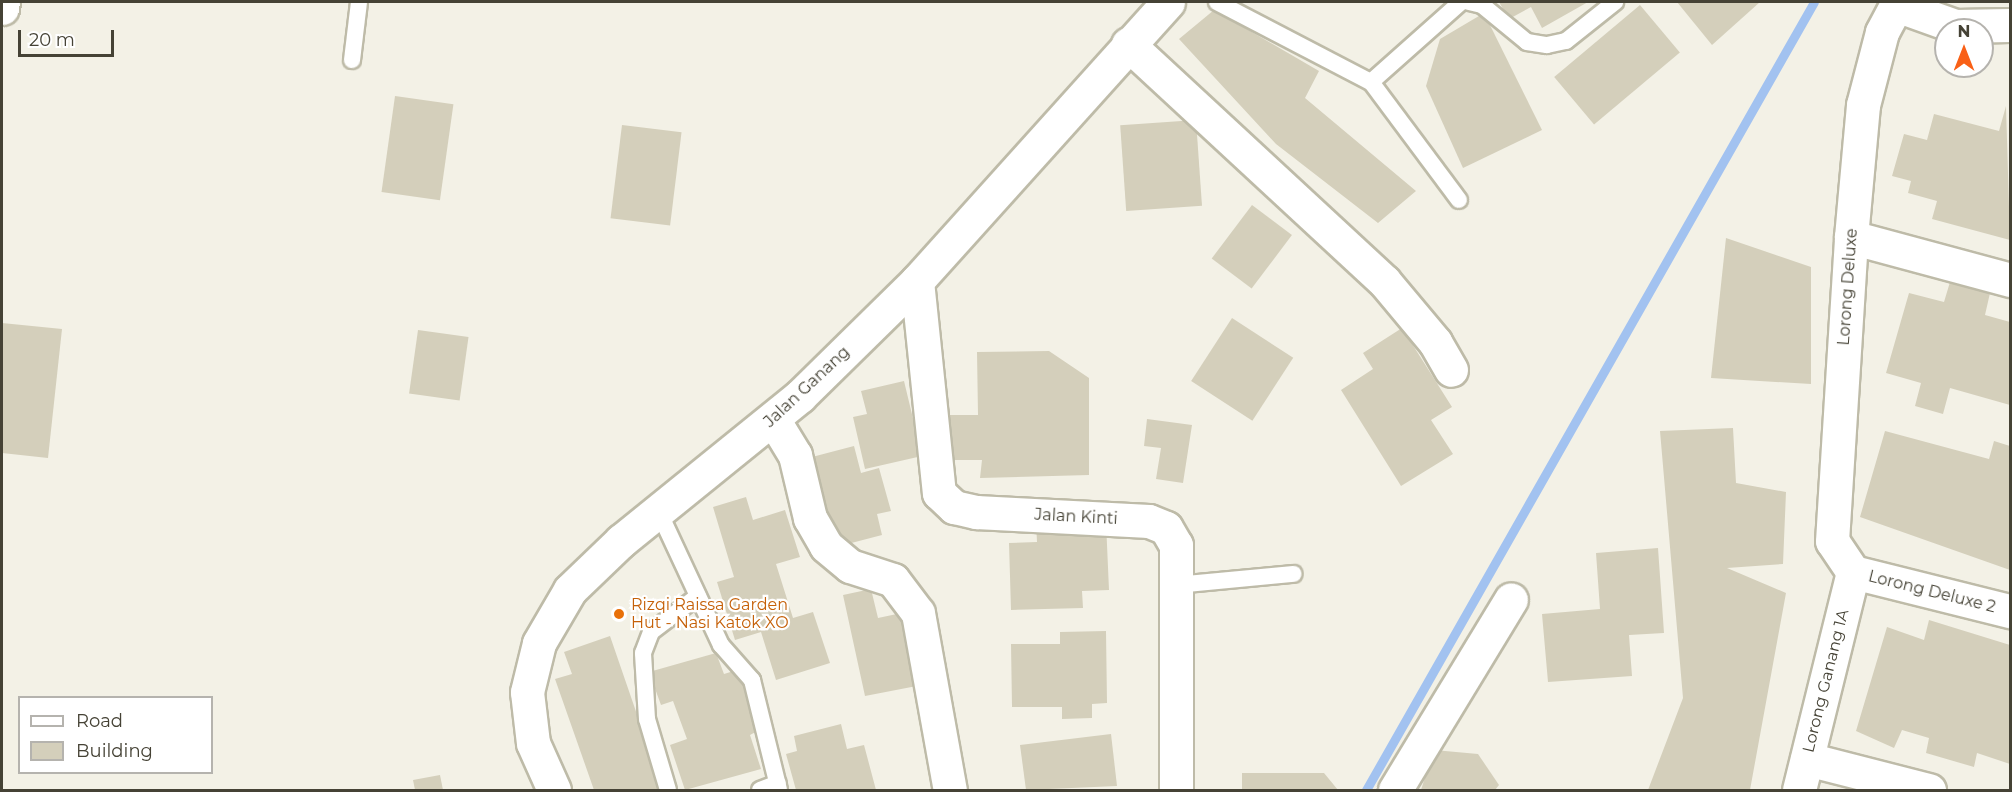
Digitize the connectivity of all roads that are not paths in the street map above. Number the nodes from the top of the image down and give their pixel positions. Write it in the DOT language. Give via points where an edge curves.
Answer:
graph roads {
  1 [pos="3,2"];
  2 [pos="359,2"];
  3 [pos="1168,2"];
  4 [pos="1218,2"];
  5 [pos="1461,2"];
  6 [pos="1469,2"];
  7 [pos="1614,2"];
  8 [pos="1897,3"];
  9 [pos="2,8"];
  10 [pos="2010,26"];
  11 [pos="1128,44"];
  12 [pos="352,60"];
  13 [pos="1371,82"];
  14 [pos="1459,200"];
  15 [pos="1851,237"];
  16 [pos="2010,280"];
  17 [pos="917,281"];
  18 [pos="1450,370"];
  19 [pos="773,419"];
  20 [pos="658,510"];
  21 [pos="1854,572"];
  22 [pos="1293,574"];
  23 [pos="1176,585"];
  24 [pos="698,596"];
  25 [pos="1511,599"];
  26 [pos="2010,611"];
  27 [pos="1807,759"];
  28 [pos="779,787"];
  29 [pos="554,790"];
  30 [pos="668,790"];
  31 [pos="760,790"];
  32 [pos="950,790"];
  33 [pos="1176,790"];
  34 [pos="1395,790"];
  35 [pos="1799,790"];
  36 [pos="1929,790"];
  1 -- 9 [label="street"];
  2 -- 12 [label="lane"];
  3 -- 11 [label="street, Jalan Ganang"];
  4 -- 13 [label="lane"];
  5 -- 13 [label="lane"];
  6 -- 7 [label="lane" via="1482,5 1527,42 1547,45 1566,41"];
  8 -- 10 [label="street" via="1955,26"];
  8 -- 15 [label="street, Lorong Deluxe" via="1882,33 1863,105"];
  11 -- 17 [label="street, Jalan Ganang"];
  11 -- 18 [label="street" via="1384,281 1435,342"];
  13 -- 14 [label="lane"];
  15 -- 16 [label="street"];
  15 -- 21 [label="street, Lorong Deluxe" via="1832,541"];
  17 -- 19 [label="street, Jalan Ganang"];
  17 -- 23 [label="street, Jalan Kinti" via="939,493 954,507 976,512 1149,521 1166,528 1176,545"];
  19 -- 20 [label="street, Jalan Ganang"];
  19 -- 32 [label="street" via="795,454 810,518 826,546 850,566 893,580 918,613"];
  20 -- 24 [label="lane"];
  20 -- 29 [label="street, Jalan Ganang" via="570,590 530,668 527,719"];
  21 -- 26 [label="street, Lorong Deluxe 2"];
  21 -- 27 [label="street, Lorong Ganang 1A"];
  22 -- 23 [label="lane"];
  23 -- 33 [label="street, Jalan Kinti"];
  24 -- 28 [label="lane" via="720,645 752,680"];
  24 -- 30 [label="lane" via="651,632 643,653 647,719"];
  25 -- 34 [label="street"];
  27 -- 35 [label="street, Lorong Ganang 1A"];
  27 -- 36 [label="street"];
  28 -- 31 [label="lane"];
}
